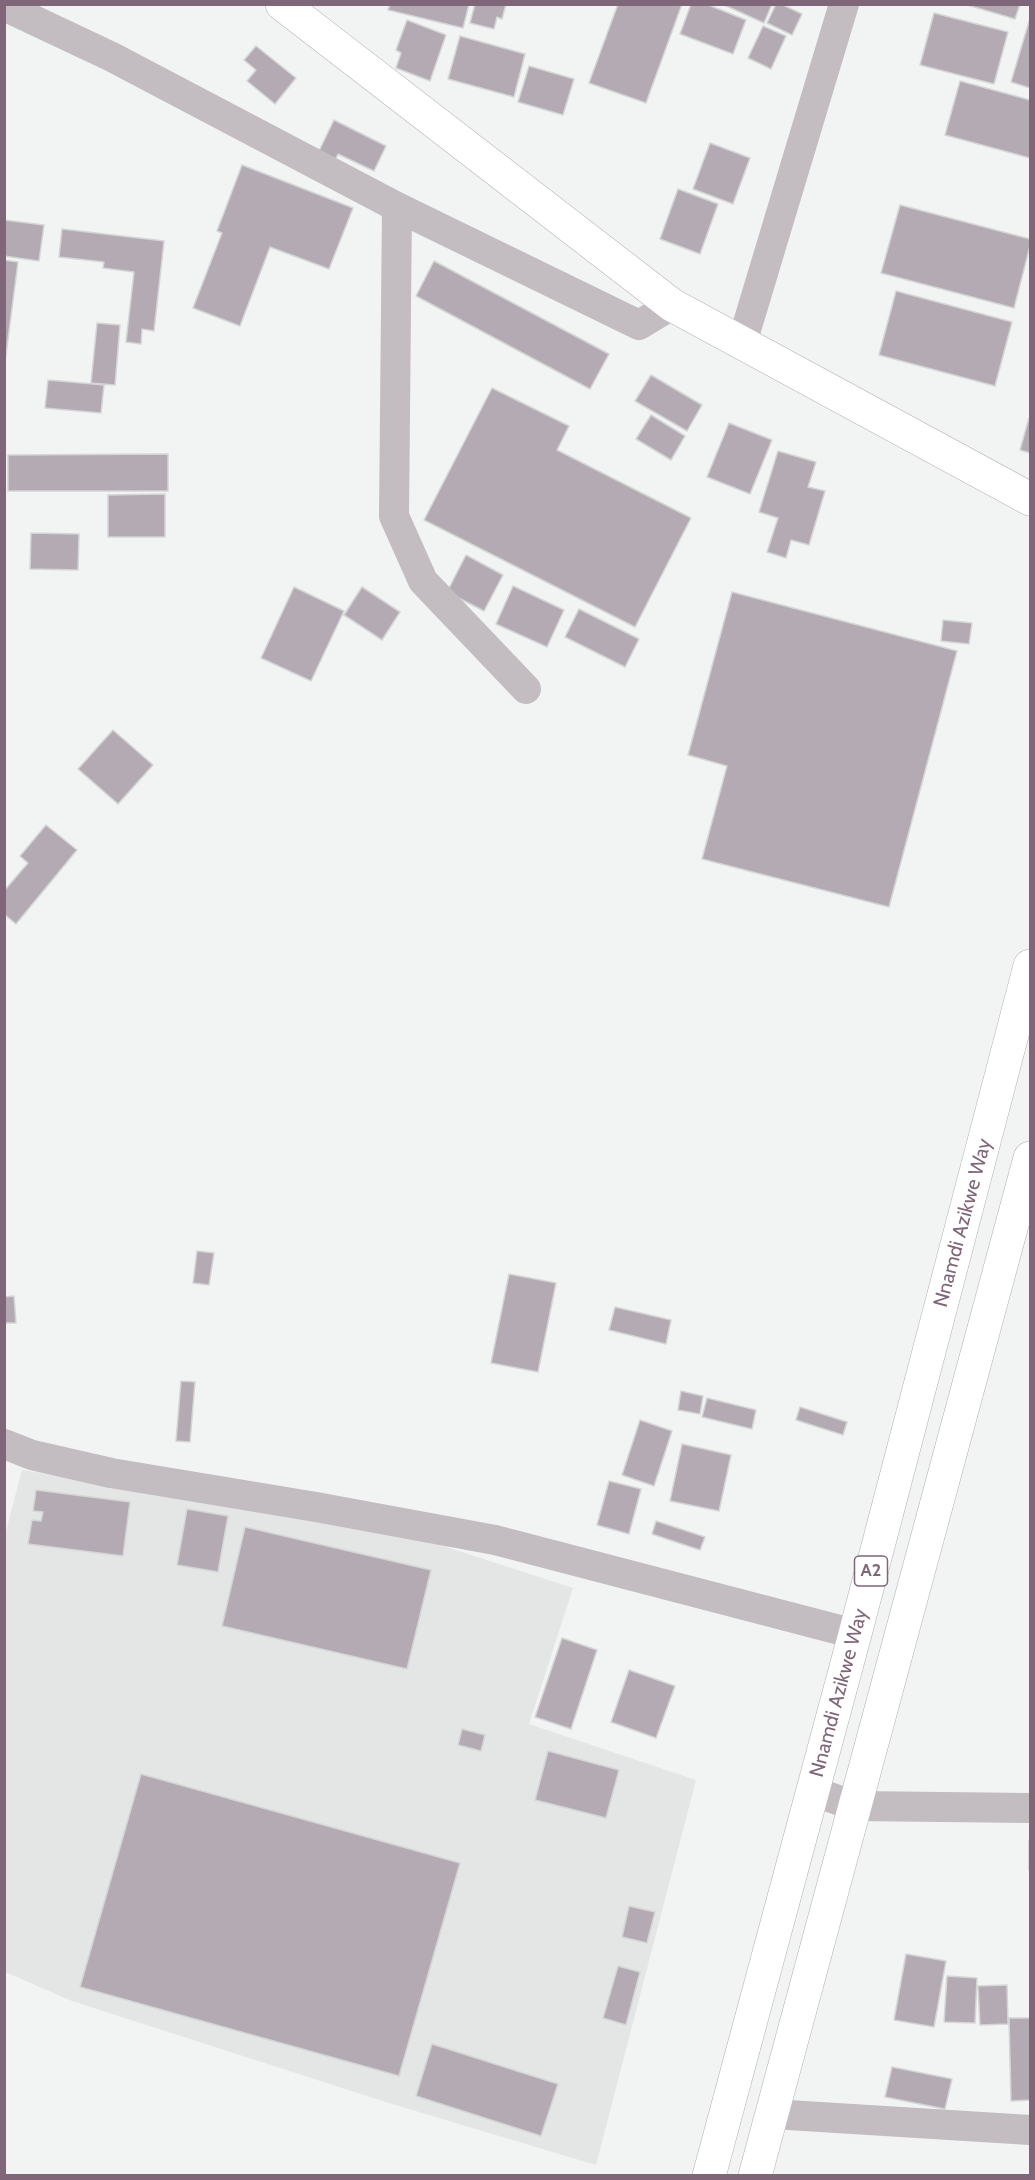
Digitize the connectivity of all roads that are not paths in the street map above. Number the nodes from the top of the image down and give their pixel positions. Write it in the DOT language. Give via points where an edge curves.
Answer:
graph roads {
  1 [pos="282,4"];
  2 [pos="844,4"];
  3 [pos="4,6"];
  4 [pos="397,207"];
  5 [pos="672,305"];
  6 [pos="742,343"];
  7 [pos="1030,499"];
  8 [pos="526,689"];
  9 [pos="1030,966"];
  10 [pos="1030,1158"];
  11 [pos="4,1444"];
  12 [pos="855,1634"];
  13 [pos="812,1791"];
  14 [pos="855,1806"];
  15 [pos="1030,1808"];
  16 [pos="772,2114"];
  17 [pos="1030,2130"];
  18 [pos="709,2175"];
  19 [pos="755,2175"];
  1 -- 5 [label="main road"];
  2 -- 6 [label="street"];
  3 -- 4 [label="street" via="112,57"];
  4 -- 5 [label="street" via="639,325"];
  4 -- 8 [label="street" via="394,516 423,581"];
  5 -- 6 [label="main road"];
  6 -- 7 [label="main road"];
  9 -- 12 [label="main road, Nnamdi Azikwe Way / A2"];
  10 -- 14 [label="main road, A2"];
  11 -- 12 [label="street" via="32,1455 111,1473 495,1540"];
  12 -- 13 [label="main road, Nnamdi Azikwe Way / A2"];
  13 -- 14 [label="street"];
  13 -- 18 [label="main road, Nnamdi Azikwe Way / A2"];
  14 -- 15 [label="street"];
  14 -- 16 [label="main road, A2"];
  16 -- 17 [label="street"];
  16 -- 19 [label="main road, A2"];
}
